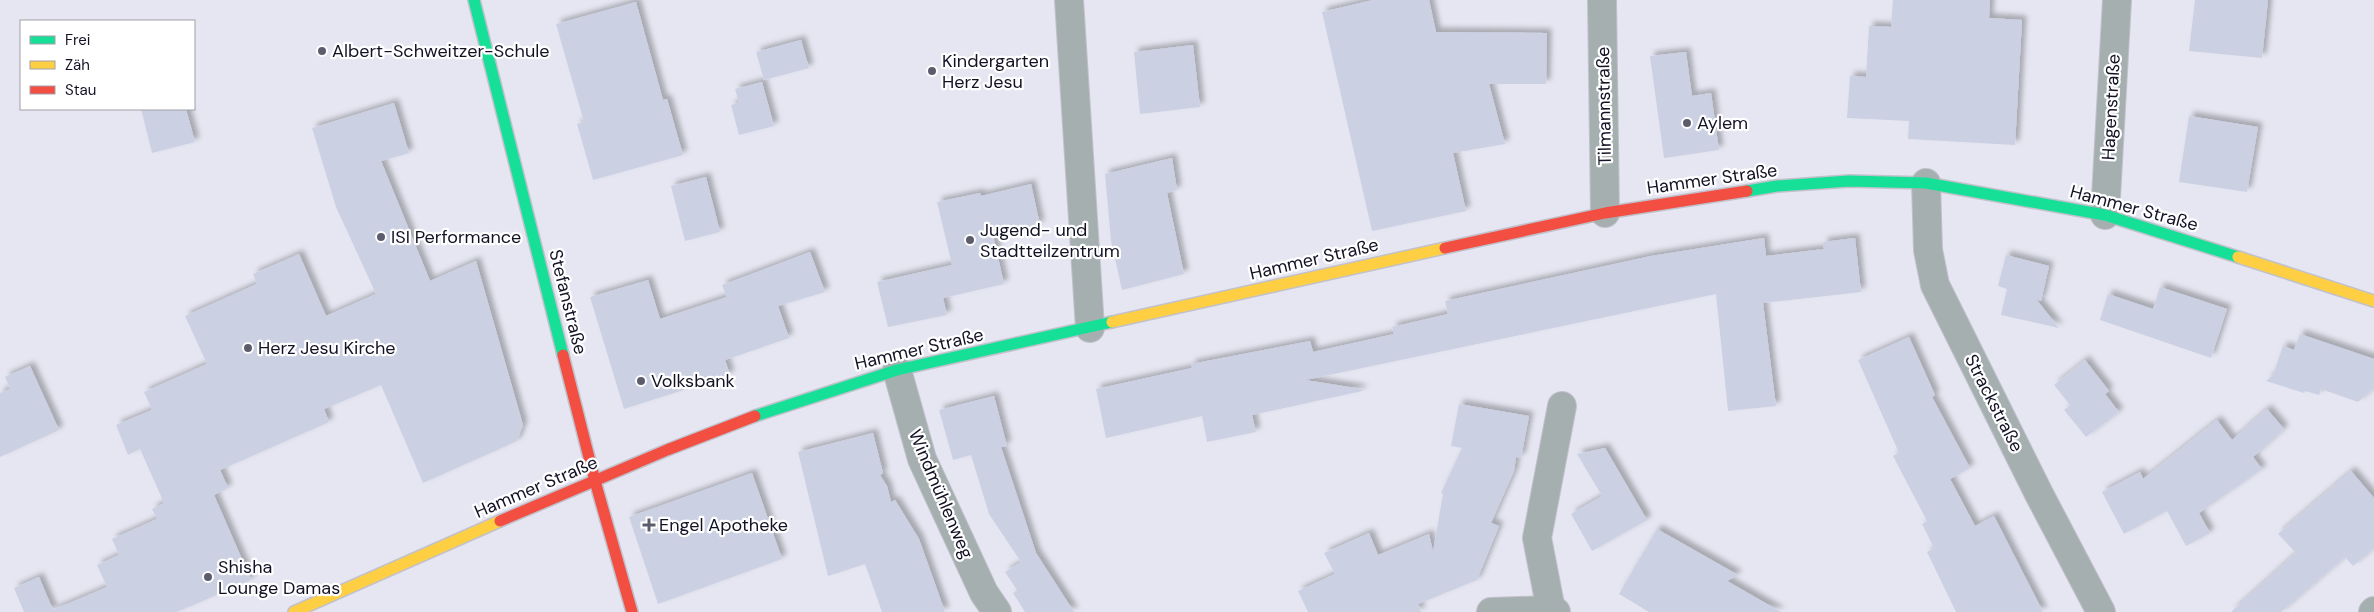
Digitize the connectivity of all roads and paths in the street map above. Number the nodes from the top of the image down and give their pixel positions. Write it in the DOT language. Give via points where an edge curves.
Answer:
graph roads {
  1 [pos="474,0"];
  2 [pos="1070,0"];
  3 [pos="1602,0"];
  4 [pos="2117,0"];
  5 [pos="1926,183"];
  6 [pos="1605,213"];
  7 [pos="2105,215"];
  8 [pos="2374,301"];
  9 [pos="1090,328"];
  10 [pos="897,370"];
  11 [pos="1562,406"];
  12 [pos="596,481"];
  13 [pos="1553,611"];
  14 [pos="294,612"];
  15 [pos="632,612"];
  16 [pos="997,612"];
  17 [pos="1491,612"];
  18 [pos="2101,612"];
  1 -- 12 [label="main road, Stefanstraße"];
  2 -- 9 [label="street"];
  3 -- 6 [label="street, Tilmannstraße"];
  4 -- 7 [label="street, Hagenstraße"];
  5 -- 6 [label="main road, Hammer Straße" via="1849,180 1777,186"];
  5 -- 7 [label="main road, Hammer Straße"];
  5 -- 18 [label="street, Strackstraße" via="1928,250 1935,286"];
  6 -- 9 [label="main road, Hammer Straße"];
  7 -- 8 [label="main road, Hammer Straße"];
  9 -- 10 [label="main road, Hammer Straße"];
  10 -- 12 [label="main road, Hammer Straße" via="737,422"];
  10 -- 16 [label="street, Windmühlenweg" via="922,459 984,593"];
  11 -- 13 [label="street" via="1537,538"];
  12 -- 14 [label="main road, Hammer Straße"];
  12 -- 15 [label="main road, Stefanstraße"];
  13 -- 17 [label="street"];
}
